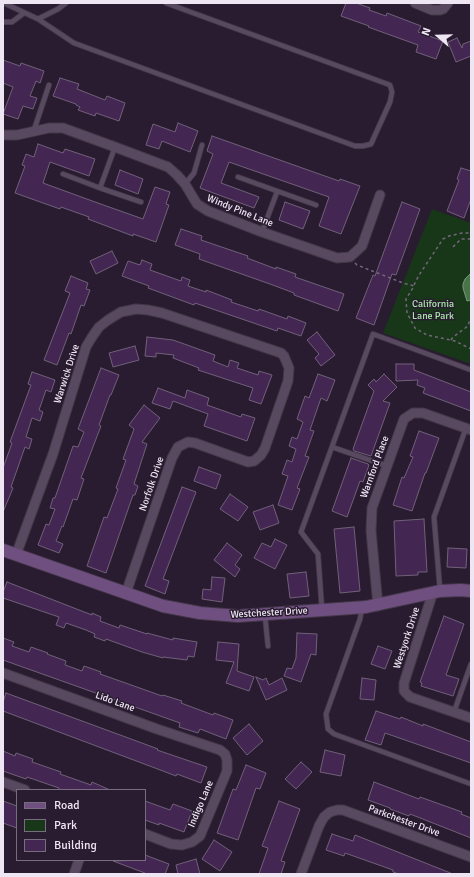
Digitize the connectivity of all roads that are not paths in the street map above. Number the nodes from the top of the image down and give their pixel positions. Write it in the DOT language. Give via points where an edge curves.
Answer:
graph roads {
  1 [pos="4,3"];
  2 [pos="66,3"];
  3 [pos="166,3"];
  4 [pos="416,3"];
  5 [pos="448,3"];
  6 [pos="24,12"];
  7 [pos="38,19"];
  8 [pos="3,22"];
  9 [pos="49,84"];
  10 [pos="34,130"];
  11 [pos="3,135"];
  12 [pos="202,145"];
  13 [pos="115,147"];
  14 [pos="63,174"];
  15 [pos="238,177"];
  16 [pos="185,184"];
  17 [pos="100,188"];
  18 [pos="277,192"];
  19 [pos="380,195"];
  20 [pos="141,202"];
  21 [pos="316,206"];
  22 [pos="262,232"];
  23 [pos="287,362"];
  24 [pos="471,370"];
  25 [pos="468,429"];
  26 [pos="332,447"];
  27 [pos="387,466"];
  28 [pos="3,550"];
  29 [pos="16,555"];
  30 [pos="471,591"];
  31 [pos="437,592"];
  32 [pos="126,593"];
  33 [pos="378,606"];
  34 [pos="362,608"];
  35 [pos="322,610"];
  36 [pos="265,614"];
  37 [pos="268,646"];
  38 [pos="471,664"];
  39 [pos="3,672"];
  40 [pos="454,712"];
  41 [pos="471,718"];
  42 [pos="220,750"];
  43 [pos="3,782"];
  44 [pos="471,784"];
  45 [pos="22,789"];
  46 [pos="146,834"];
  47 [pos="471,857"];
  48 [pos="79,861"];
  49 [pos="74,874"];
  50 [pos="301,874"];
  1 -- 6 [label="lane"];
  2 -- 7 [label="lane"];
  3 -- 7 [label="lane" via="390,85 390,102 371,144 355,146 74,43"];
  4 -- 5 [label="street" via="432,10 443,9"];
  6 -- 7 [label="lane"];
  6 -- 8 [label="lane" via="12,22"];
  9 -- 10 [label="lane"];
  10 -- 11 [label="street, Windy Pine Lane" via="17,135"];
  10 -- 13 [label="street, Windy Pine Lane" via="63,128"];
  12 -- 16 [label="lane" via="194,173"];
  13 -- 16 [label="street, Windy Pine Lane" via="168,167"];
  13 -- 17 [label="lane"];
  14 -- 17 [label="lane"];
  15 -- 18 [label="lane"];
  16 -- 22 [label="street, Windy Pine Lane" via="197,204 208,211"];
  17 -- 20 [label="lane"];
  18 -- 21 [label="lane"];
  18 -- 22 [label="lane"];
  19 -- 22 [label="street, Windy Pine Lane" via="362,246 350,257 337,258"];
  23 -- 29 [label="street, Warwick Drive" via="281,353 162,313 136,310 121,312 108,320 95,332 86,347 53,454"];
  23 -- 32 [label="street, Norfolk Drive" via="288,381 261,456 248,462 195,443 188,442 178,447"];
  24 -- 26 [label="lane" via="373,334"];
  25 -- 27 [label="street, Warnford Place" via="423,413 413,413 404,419"];
  25 -- 31 [label="lane" via="434,517"];
  26 -- 27 [label="lane"];
  26 -- 35 [label="lane" via="301,532 318,554"];
  27 -- 33 [label="street, Warnford Place" via="372,508 371,531"];
  28 -- 29 [label="street, Westchester Drive"];
  29 -- 32 [label="street, Westchester Drive"];
  30 -- 31 [label="street, Westchester Drive"];
  31 -- 33 [label="street, Westchester Drive"];
  31 -- 40 [label="street, Westyork Drive" via="404,683 404,691 410,697"];
  32 -- 36 [label="street, Westchester Drive" via="163,606 200,613 238,616"];
  33 -- 34 [label="street, Westchester Drive"];
  34 -- 35 [label="street, Westchester Drive"];
  34 -- 44 [label="lane" via="326,714 328,729 334,734"];
  35 -- 36 [label="street, Westchester Drive"];
  36 -- 37 [label="lane"];
  38 -- 40 [label="lane"];
  39 -- 42 [label="street, Lido Lane"];
  40 -- 41 [label="street"];
  42 -- 46 [label="street, Indigo Lane" via="227,760 227,771 200,836 182,845 171,844"];
  43 -- 45 [label="street"];
  47 -- 50 [label="street, Parkchester Drive" via="343,810 330,812 324,817"];
  48 -- 49 [label="street"];
}
